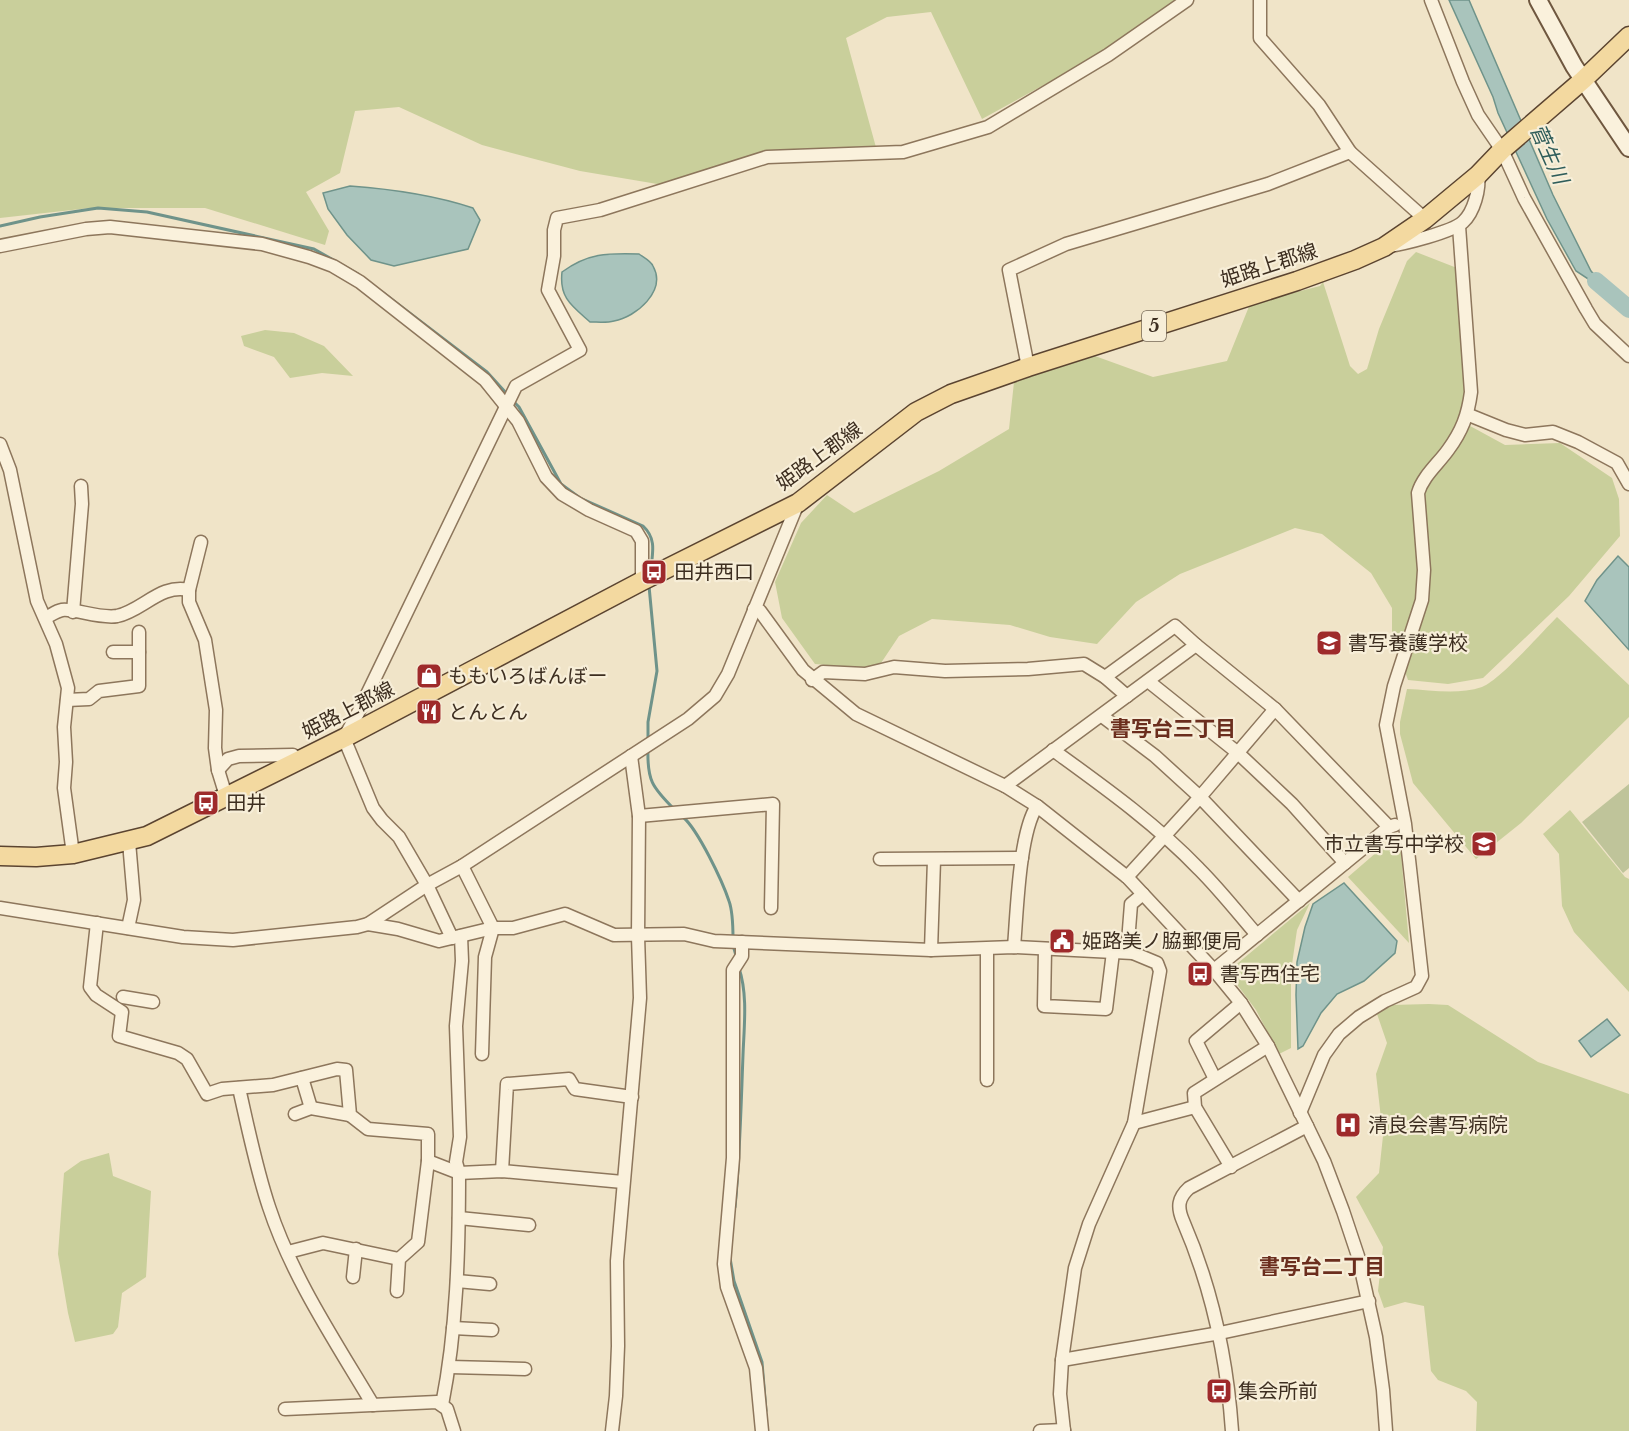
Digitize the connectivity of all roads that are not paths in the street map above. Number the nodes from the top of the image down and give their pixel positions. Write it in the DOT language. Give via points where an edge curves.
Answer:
graph roads {
  1 [pos="1187,0"];
  2 [pos="1260,0"];
  3 [pos="1431,0"];
  4 [pos="1538,0"];
  5 [pos="1629,36"];
  6 [pos="1578,83"];
  7 [pos="1505,148"];
  8 [pos="1629,148"];
  9 [pos="1350,152"];
  10 [pos="1478,175"];
  11 [pos="1425,219"];
  12 [pos="1459,226"];
  13 [pos="0,246"];
  14 [pos="1384,247"];
  15 [pos="1629,356"];
  16 [pos="1028,367"];
  17 [pos="507,407"];
  18 [pos="1468,415"];
  19 [pos="0,444"];
  20 [pos="1629,484"];
  21 [pos="81,486"];
  22 [pos="798,503"];
  23 [pos="201,542"];
  24 [pos="642,581"];
  25 [pos="189,590"];
  26 [pos="754,609"];
  27 [pos="73,612"];
  28 [pos="45,618"];
  29 [pos="139,632"];
  30 [pos="1196,645"];
  31 [pos="113,652"];
  32 [pos="139,652"];
  33 [pos="1105,677"];
  34 [pos="812,680"];
  35 [pos="1148,681"];
  36 [pos="1127,696"];
  37 [pos="67,700"];
  38 [pos="1275,709"];
  39 [pos="1102,716"];
  40 [pos="344,738"];
  41 [pos="1053,750"];
  42 [pos="1238,753"];
  43 [pos="631,756"];
  44 [pos="299,760"];
  45 [pos="218,770"];
  46 [pos="1005,786"];
  47 [pos="226,796"];
  48 [pos="1200,796"];
  49 [pos="1037,806"];
  50 [pos="639,816"];
  51 [pos="1405,824"];
  52 [pos="1389,827"];
  53 [pos="1164,836"];
  54 [pos="129,842"];
  55 [pos="73,854"];
  56 [pos="0,856"];
  57 [pos="1022,858"];
  58 [pos="880,859"];
  59 [pos="934,860"];
  60 [pos="1345,863"];
  61 [pos="462,866"];
  62 [pos="1127,877"];
  63 [pos="427,885"];
  64 [pos="1143,894"];
  65 [pos="1299,901"];
  66 [pos="0,908"];
  67 [pos="771,908"];
  68 [pos="97,923"];
  69 [pos="368,924"];
  70 [pos="128,928"];
  71 [pos="493,928"];
  72 [pos="1257,935"];
  73 [pos="638,936"];
  74 [pos="456,937"];
  75 [pos="742,942"];
  76 [pos="1014,947"];
  77 [pos="987,949"];
  78 [pos="1045,949"];
  79 [pos="931,950"];
  80 [pos="1113,952"];
  81 [pos="1133,953"];
  82 [pos="1214,970"];
  83 [pos="123,997"];
  84 [pos="153,1002"];
  85 [pos="1241,1003"];
  86 [pos="1268,1046"];
  87 [pos="482,1054"];
  88 [pos="302,1078"];
  89 [pos="1215,1079"];
  90 [pos="987,1080"];
  91 [pos="239,1088"];
  92 [pos="632,1097"];
  93 [pos="1195,1107"];
  94 [pos="311,1108"];
  95 [pos="1300,1113"];
  96 [pos="295,1114"];
  97 [pos="350,1115"];
  98 [pos="1134,1123"];
  99 [pos="1307,1126"];
  100 [pos="428,1161"];
  101 [pos="1231,1167"];
  102 [pos="502,1171"];
  103 [pos="459,1173"];
  104 [pos="622,1182"];
  105 [pos="459,1218"];
  106 [pos="529,1225"];
  107 [pos="356,1249"];
  108 [pos="288,1252"];
  109 [pos="399,1259"];
  110 [pos="353,1277"];
  111 [pos="457,1281"];
  112 [pos="490,1284"];
  113 [pos="397,1291"];
  114 [pos="1369,1300"];
  115 [pos="453,1328"];
  116 [pos="492,1330"];
  117 [pos="1220,1333"];
  118 [pos="1062,1360"];
  119 [pos="450,1367"];
  120 [pos="525,1369"];
  121 [pos="373,1405"];
  122 [pos="442,1405"];
  123 [pos="285,1409"];
  124 [pos="454,1431"];
  125 [pos="612,1431"];
  126 [pos="762,1431"];
  127 [pos="1040,1431"];
  128 [pos="1064,1431"];
  129 [pos="1232,1431"];
  130 [pos="1386,1431"];
  1 -- 17 [label="street" via="1108,55 988,127 903,152 766,157 600,210 557,218 548,290 580,350 516,386"];
  2 -- 9 [label="street" via="1260,38 1319,105"];
  3 -- 7 [label="street" via="1475,107"];
  4 -- 6 [label="main road"];
  5 -- 6 [label="main road, 姫路上郡線 / 5"];
  6 -- 7 [label="main road, 姫路上郡線 / 5"];
  6 -- 8 [label="main road"];
  7 -- 10 [label="main road, 姫路上郡線 / 5"];
  7 -- 15 [label="street" via="1524,198 1586,309 1595,324"];
  9 -- 11 [label="street"];
  9 -- 16 [label="street" via="1268,184 1066,244 1009,270"];
  10 -- 11 [label="main road, 姫路上郡線 / 5"];
  10 -- 12 [label="street" via="1473,204"];
  11 -- 14 [label="main road, 姫路上郡線 / 5"];
  12 -- 14 [label="street"];
  12 -- 18 [label="street" via="1471,392"];
  13 -- 17 [label="street" via="110,227 262,244 309,257 360,282 484,380"];
  14 -- 16 [label="main road, 姫路上郡線 / 5" via="1297,281"];
  16 -- 22 [label="main road, 姫路上郡線 / 5" via="951,394 916,412"];
  17 -- 24 [label="street" via="546,477 562,494 636,531 642,541"];
  17 -- 40 [label="street"];
  18 -- 20 [label="street" via="1525,435 1553,432 1578,442 1617,464"];
  18 -- 51 [label="street" via="1449,449 1420,484 1418,493 1424,570 1422,600 1394,686 1386,725"];
  19 -- 28 [label="street" via="10,470"];
  21 -- 27 [label="street" via="87,505"];
  22 -- 24 [label="main road, 姫路上郡線 / 5"];
  22 -- 26 [label="street"];
  23 -- 25 [label="street"];
  24 -- 40 [label="main road, 姫路上郡線 / 5"];
  25 -- 27 [label="street" via="170,590 118,616"];
  25 -- 45 [label="street" via="189,602 205,640 216,710"];
  26 -- 34 [label="street" via="760,611"];
  26 -- 43 [label="street" via="728,675 715,696 688,719"];
  27 -- 28 [label="street" via="62,610"];
  28 -- 37 [label="street" via="68,688"];
  29 -- 32 [label="street"];
  30 -- 33 [label="street" via="1175,626"];
  30 -- 35 [label="street"];
  30 -- 38 [label="street"];
  31 -- 32 [label="street"];
  32 -- 37 [label="street" via="139,686 99,690 89,699"];
  33 -- 34 [label="street" via="1084,664 957,671 894,667 865,674 823,672"];
  33 -- 36 [label="street"];
  34 -- 46 [label="street" via="856,714"];
  35 -- 36 [label="street"];
  35 -- 42 [label="street"];
  36 -- 39 [label="street"];
  37 -- 55 [label="street" via="63,788"];
  38 -- 42 [label="street"];
  38 -- 52 [label="street"];
  39 -- 41 [label="street"];
  39 -- 48 [label="street"];
  40 -- 44 [label="main road, 姫路上郡線 / 5"];
  40 -- 63 [label="street" via="373,808 399,837"];
  41 -- 46 [label="street"];
  41 -- 53 [label="street"];
  42 -- 48 [label="street"];
  42 -- 60 [label="street" via="1292,804"];
  43 -- 50 [label="street"];
  43 -- 61 [label="street"];
  44 -- 45 [label="street" via="293,755 239,756 228,759"];
  44 -- 47 [label="main road, 姫路上郡線 / 5"];
  45 -- 47 [label="street"];
  46 -- 49 [label="street"];
  47 -- 54 [label="main road, 姫路上郡線 / 5"];
  48 -- 53 [label="street"];
  48 -- 65 [label="street"];
  49 -- 57 [label="street"];
  49 -- 62 [label="street"];
  50 -- 67 [label="street" via="773,804"];
  50 -- 73 [label="street"];
  51 -- 52 [label="street"];
  51 -- 95 [label="street" via="1422,976 1416,987 1385,1001 1339,1034 1324,1055"];
  52 -- 60 [label="street"];
  53 -- 62 [label="street"];
  53 -- 72 [label="street"];
  54 -- 55 [label="main road, 姫路上郡線 / 5"];
  54 -- 70 [label="street" via="134,900"];
  55 -- 56 [label="main road, 姫路上郡線 / 5"];
  57 -- 59 [label="street"];
  57 -- 76 [label="street"];
  58 -- 59 [label="street"];
  59 -- 79 [label="street"];
  60 -- 65 [label="street"];
  61 -- 63 [label="street"];
  61 -- 71 [label="street"];
  62 -- 64 [label="street"];
  63 -- 69 [label="street"];
  63 -- 74 [label="street"];
  64 -- 81 [label="street" via="1131,904 1128,942"];
  64 -- 82 [label="street"];
  65 -- 72 [label="street"];
  66 -- 68 [label="street"];
  68 -- 70 [label="street"];
  68 -- 91 [label="street" via="90,987 122,1012 119,1035 187,1059 207,1094"];
  69 -- 70 [label="street" via="233,940"];
  69 -- 74 [label="street" via="439,941"];
  71 -- 73 [label="street" via="513,928 564,914 614,935"];
  71 -- 74 [label="street"];
  71 -- 87 [label="street" via="485,957"];
  72 -- 82 [label="street"];
  73 -- 75 [label="street" via="684,934 714,942"];
  73 -- 92 [label="street" via="640,998"];
  74 -- 103 [label="street" via="462,961 456,1026"];
  75 -- 79 [label="street"];
  75 -- 126 [label="street" via="742,956 733,970 733,1158 724,1264 727,1287 756,1368"];
  76 -- 77 [label="street"];
  76 -- 78 [label="street"];
  77 -- 79 [label="street"];
  77 -- 90 [label="street"];
  78 -- 80 [label="street"];
  78 -- 80 [label="street" via="1044,1006 1106,1009"];
  80 -- 81 [label="street"];
  81 -- 98 [label="street" via="1157,963 1160,970"];
  82 -- 85 [label="street"];
  83 -- 84 [label="street"];
  85 -- 86 [label="street"];
  85 -- 89 [label="street" via="1196,1041"];
  86 -- 89 [label="street"];
  86 -- 95 [label="street"];
  88 -- 91 [label="street"];
  88 -- 94 [label="street"];
  88 -- 97 [label="street" via="346,1070"];
  89 -- 93 [label="street" via="1194,1092"];
  91 -- 108 [label="street" via="269,1209"];
  92 -- 102 [label="street" via="575,1089 569,1079 507,1084"];
  92 -- 104 [label="street"];
  93 -- 98 [label="street"];
  93 -- 101 [label="street"];
  94 -- 96 [label="street"];
  94 -- 97 [label="street"];
  95 -- 99 [label="street"];
  97 -- 100 [label="street" via="368,1129 428,1134"];
  98 -- 118 [label="street" via="1089,1224 1075,1268"];
  99 -- 101 [label="street"];
  99 -- 114 [label="street" via="1343,1211"];
  100 -- 103 [label="street"];
  100 -- 109 [label="street" via="418,1242"];
  101 -- 117 [label="street" via="1189,1188 1179,1203"];
  102 -- 103 [label="street"];
  102 -- 104 [label="street"];
  103 -- 105 [label="street"];
  104 -- 125 [label="street"];
  105 -- 106 [label="street"];
  105 -- 111 [label="street"];
  107 -- 108 [label="street" via="323,1243"];
  107 -- 109 [label="street"];
  107 -- 110 [label="street"];
  108 -- 121 [label="street" via="321,1318"];
  109 -- 113 [label="street"];
  111 -- 112 [label="street"];
  111 -- 115 [label="street"];
  114 -- 117 [label="street"];
  114 -- 130 [label="street"];
  115 -- 116 [label="street"];
  115 -- 119 [label="street"];
  117 -- 118 [label="street"];
  117 -- 129 [label="street"];
  118 -- 128 [label="street"];
  119 -- 120 [label="street"];
  119 -- 122 [label="street"];
  121 -- 122 [label="street"];
  121 -- 123 [label="street"];
  122 -- 124 [label="street"];
  127 -- 128 [label="street"];
}
